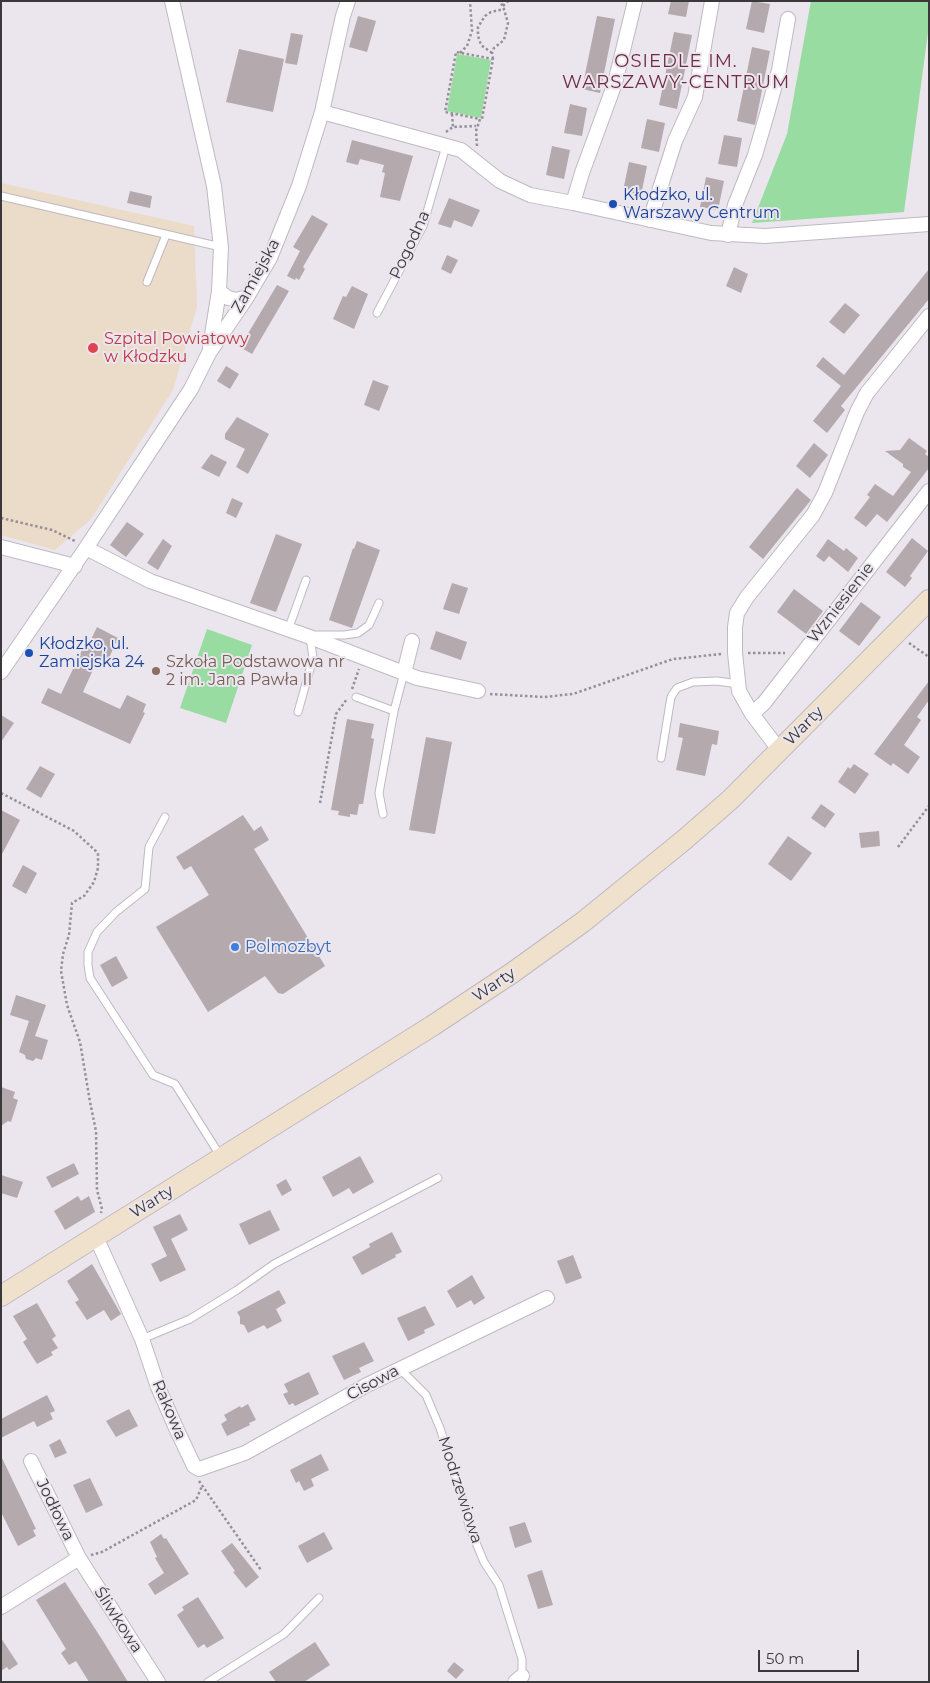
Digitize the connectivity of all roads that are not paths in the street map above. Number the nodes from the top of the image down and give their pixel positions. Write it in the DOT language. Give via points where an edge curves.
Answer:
graph roads {
  1 [pos="172,1"];
  2 [pos="348,1"];
  3 [pos="635,1"];
  4 [pos="712,1"];
  5 [pos="788,19"];
  6 [pos="322,112"];
  7 [pos="440,144"];
  8 [pos="1,196"];
  9 [pos="573,203"];
  10 [pos="650,220"];
  11 [pos="929,224"];
  12 [pos="166,235"];
  13 [pos="728,235"];
  14 [pos="221,247"];
  15 [pos="146,282"];
  16 [pos="219,291"];
  17 [pos="247,297"];
  18 [pos="377,313"];
  19 [pos="929,316"];
  20 [pos="209,353"];
  21 [pos="929,491"];
  22 [pos="1,547"];
  23 [pos="87,548"];
  24 [pos="75,566"];
  25 [pos="306,580"];
  26 [pos="929,600"];
  27 [pos="379,603"];
  28 [pos="288,630"];
  29 [pos="310,637"];
  30 [pos="412,641"];
  31 [pos="1,672"];
  32 [pos="410,676"];
  33 [pos="738,684"];
  34 [pos="478,691"];
  35 [pos="356,697"];
  36 [pos="394,710"];
  37 [pos="298,712"];
  38 [pos="752,714"];
  39 [pos="780,751"];
  40 [pos="661,758"];
  41 [pos="383,814"];
  42 [pos="165,817"];
  43 [pos="221,1158"];
  44 [pos="438,1178"];
  45 [pos="96,1237"];
  46 [pos="1,1296"];
  47 [pos="547,1298"];
  48 [pos="142,1339"];
  49 [pos="400,1369"];
  50 [pos="31,1461"];
  51 [pos="199,1469"];
  52 [pos="79,1558"];
  53 [pos="319,1598"];
  54 [pos="1,1607"];
  55 [pos="518,1679"];
  56 [pos="158,1682"];
  57 [pos="208,1682"];
  1 -- 14 [label="street" via="214,186"];
  2 -- 6 [label="street, Zamiejska"];
  3 -- 9 [label="street" via="615,82"];
  4 -- 10 [label="street" via="695,97 675,141"];
  5 -- 13 [label="street" via="767,114 735,205"];
  6 -- 7 [label="street"];
  6 -- 17 [label="street, Zamiejska" via="299,186 270,258"];
  7 -- 9 [label="street" via="461,150 500,181 530,195"];
  7 -- 18 [label="lane, Pogodna" via="423,226"];
  8 -- 12 [label="lane"];
  9 -- 10 [label="street"];
  10 -- 13 [label="street"];
  11 -- 13 [label="street" via="765,236"];
  12 -- 14 [label="lane"];
  12 -- 15 [label="lane"];
  14 -- 16 [label="street"];
  16 -- 17 [label="street" via="228,298 238,300"];
  16 -- 20 [label="street"];
  17 -- 20 [label="street, Zamiejska"];
  19 -- 33 [label="street" via="867,393 813,516 737,613 735,653"];
  20 -- 23 [label="street, Zamiejska" via="191,389"];
  21 -- 38 [label="street, Wzniesienie" via="764,703"];
  22 -- 24 [label="street"];
  23 -- 24 [label="street, Zamiejska"];
  23 -- 28 [label="street" via="150,581"];
  24 -- 31 [label="street, Zamiejska"];
  25 -- 28 [label="lane"];
  26 -- 39 [label="main road, Warty"];
  27 -- 29 [label="lane" via="369,625 358,633"];
  28 -- 29 [label="street"];
  29 -- 32 [label="street"];
  29 -- 37 [label="lane" via="312,658"];
  30 -- 32 [label="street"];
  32 -- 34 [label="street"];
  32 -- 36 [label="lane"];
  33 -- 38 [label="street"];
  33 -- 40 [label="lane" via="693,682 677,688 671,697"];
  35 -- 36 [label="lane"];
  36 -- 41 [label="lane" via="379,793"];
  38 -- 39 [label="street"];
  39 -- 43 [label="main road, Warty" via="684,840 561,939 440,1021"];
  42 -- 43 [label="lane" via="150,847 145,889 97,932 88,952 90,978 153,1075 175,1084"];
  43 -- 45 [label="main road, Warty"];
  44 -- 48 [label="lane" via="274,1264 190,1318"];
  45 -- 46 [label="main road, Warty"];
  45 -- 48 [label="street, Rakowa"];
  47 -- 49 [label="street, Cisowa"];
  48 -- 51 [label="street, Rakowa" via="158,1387 190,1458"];
  49 -- 51 [label="street, Cisowa" via="245,1453"];
  49 -- 55 [label="lane, Modrzewiowa" via="426,1395 469,1526 484,1562 499,1585 522,1659"];
  50 -- 52 [label="street, Jodłowa"];
  52 -- 54 [label="street"];
  52 -- 56 [label="street, Śliwkowa"];
  53 -- 57 [label="lane" via="284,1634"];
}
